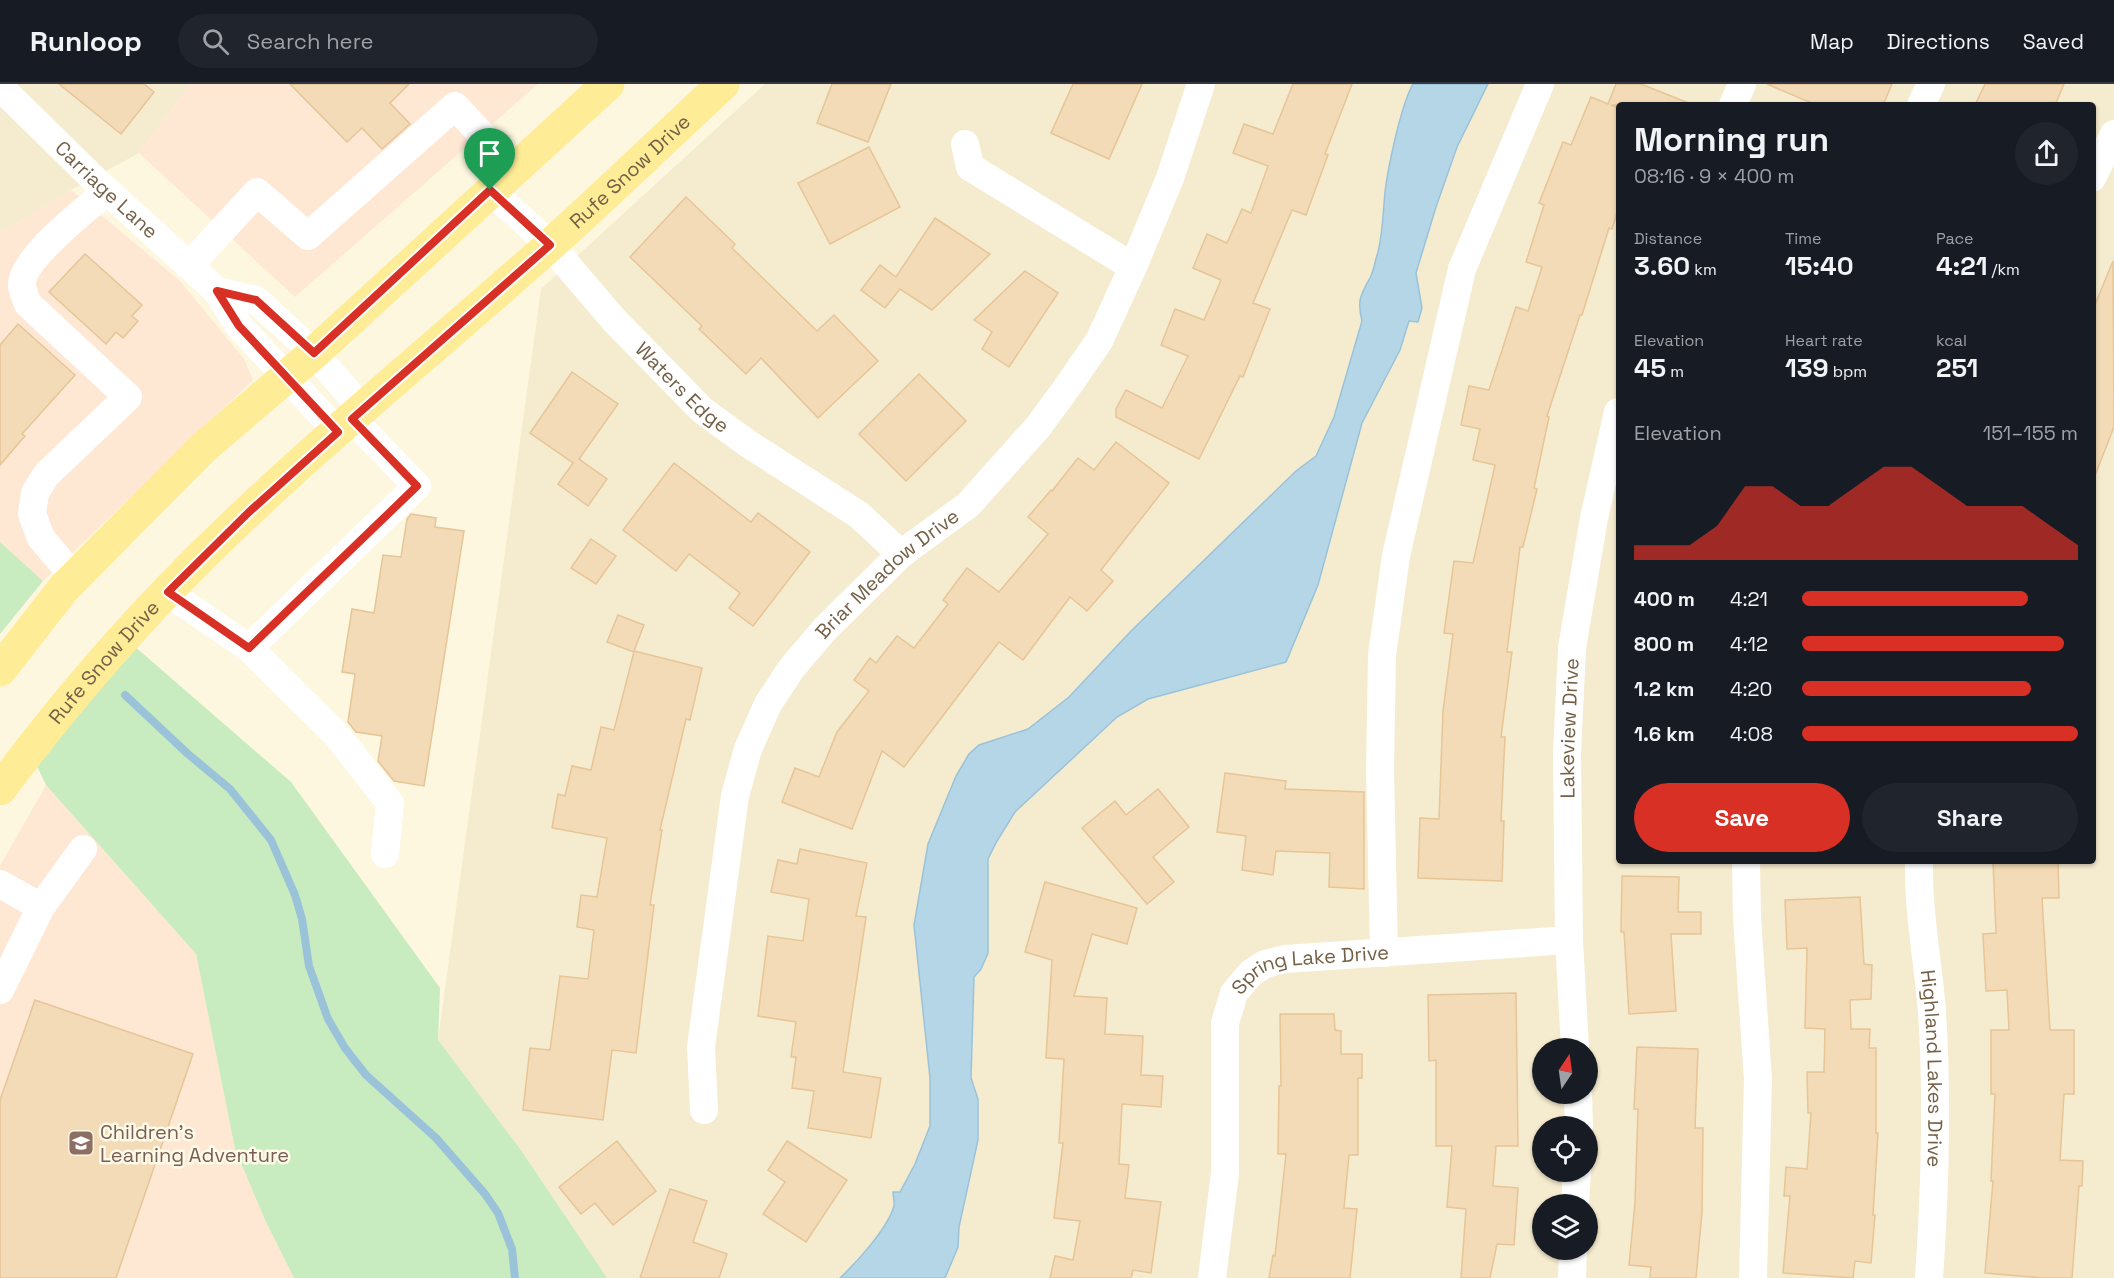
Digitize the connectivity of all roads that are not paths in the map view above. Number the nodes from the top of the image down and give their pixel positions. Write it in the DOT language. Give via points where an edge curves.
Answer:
graph roads {
  1 [pos="608,84"];
  2 [pos="723,84"];
  3 [pos="1201,84"];
  4 [pos="1540,84"];
  5 [pos="1742,84"];
  6 [pos="1931,84"];
  7 [pos="0,87"];
  8 [pos="1734,102"];
  9 [pos="1922,102"];
  10 [pos="2114,134"];
  11 [pos="965,144"];
  12 [pos="514,169"];
  13 [pos="2096,170"];
  14 [pos="490,190"];
  15 [pos="107,191"];
  16 [pos="550,245"];
  17 [pos="189,266"];
  18 [pos="1133,267"];
  19 [pos="11,291"];
  20 [pos="217,291"];
  21 [pos="314,353"];
  22 [pos="286,376"];
  23 [pos="351,420"];
  24 [pos="1616,423"];
  25 [pos="901,555"];
  26 [pos="74,578"];
  27 [pos="168,592"];
  28 [pos="249,648"];
  29 [pos="0,670"];
  30 [pos="0,789"];
  31 [pos="83,849"];
  32 [pos="385,854"];
  33 [pos="1746,864"];
  34 [pos="1919,864"];
  35 [pos="0,884"];
  36 [pos="42,907"];
  37 [pos="1569,940"];
  38 [pos="1384,953"];
  39 [pos="0,990"];
  40 [pos="1574,1038"];
  41 [pos="704,1110"];
  42 [pos="1573,1260"];
  43 [pos="1212,1278"];
  44 [pos="1572,1278"];
  45 [pos="1753,1278"];
  46 [pos="1929,1278"];
  1 -- 12 [label="main road"];
  2 -- 16 [label="main road, Rufe Snow Drive"];
  3 -- 18 [label="street, Briar Meadow Drive" via="1170,177"];
  4 -- 38 [label="street" via="1462,269 1396,556 1382,655"];
  5 -- 8 [label="street"];
  6 -- 9 [label="street"];
  7 -- 15 [label="street, Carriage Lane"];
  10 -- 13 [label="street"];
  11 -- 18 [label="street" via="970,167"];
  12 -- 14 [label="main road"];
  12 -- 17 [label="street" via="455,106 308,236 257,192"];
  14 -- 16 [label="street, Waters Edge"];
  14 -- 21 [label="main road"];
  15 -- 17 [label="street, Carriage Lane"];
  15 -- 19 [label="street" via="52,239"];
  16 -- 23 [label="main road, Rufe Snow Drive"];
  16 -- 25 [label="street, Waters Edge" via="614,320 702,410 860,515"];
  17 -- 20 [label="street, Carriage Lane"];
  18 -- 25 [label="street, Briar Meadow Drive" via="1099,340 1038,427 968,505"];
  19 -- 26 [label="street" via="128,397 46,475 35,494 32,514 41,538"];
  20 -- 21 [label="street, Carriage Lane" via="256,300"];
  20 -- 22 [label="street, Carriage Lane" via="239,326"];
  21 -- 22 [label="main road"];
  21 -- 23 [label="street, Carriage Lane"];
  22 -- 23 [label="street, Carriage Lane"];
  22 -- 26 [label="main road" via="203,448"];
  23 -- 27 [label="main road, Rufe Snow Drive"];
  23 -- 28 [label="street" via="417,486"];
  24 -- 37 [label="street, Lakeview Drive" via="1594,518 1572,648 1567,753"];
  25 -- 41 [label="street, Briar Meadow Drive" via="790,669 768,704 748,749 735,796 700,1047"];
  26 -- 29 [label="main road"];
  27 -- 28 [label="street"];
  27 -- 30 [label="main road, Rufe Snow Drive" via="113,651"];
  28 -- 32 [label="street" via="338,735 390,803"];
  31 -- 36 [label="street"];
  33 -- 45 [label="street" via="1758,1079"];
  34 -- 46 [label="street, Highland Lakes Drive" via="1932,1012 1936,1140"];
  35 -- 36 [label="street"];
  36 -- 39 [label="street"];
  37 -- 38 [label="street, Spring Lake Drive"];
  37 -- 40 [label="street, Lakeview Drive"];
  38 -- 43 [label="street, Spring Lake Drive" via="1285,959 1265,964 1234,993 1225,1023 1225,1173"];
  42 -- 44 [label="street"];
}
